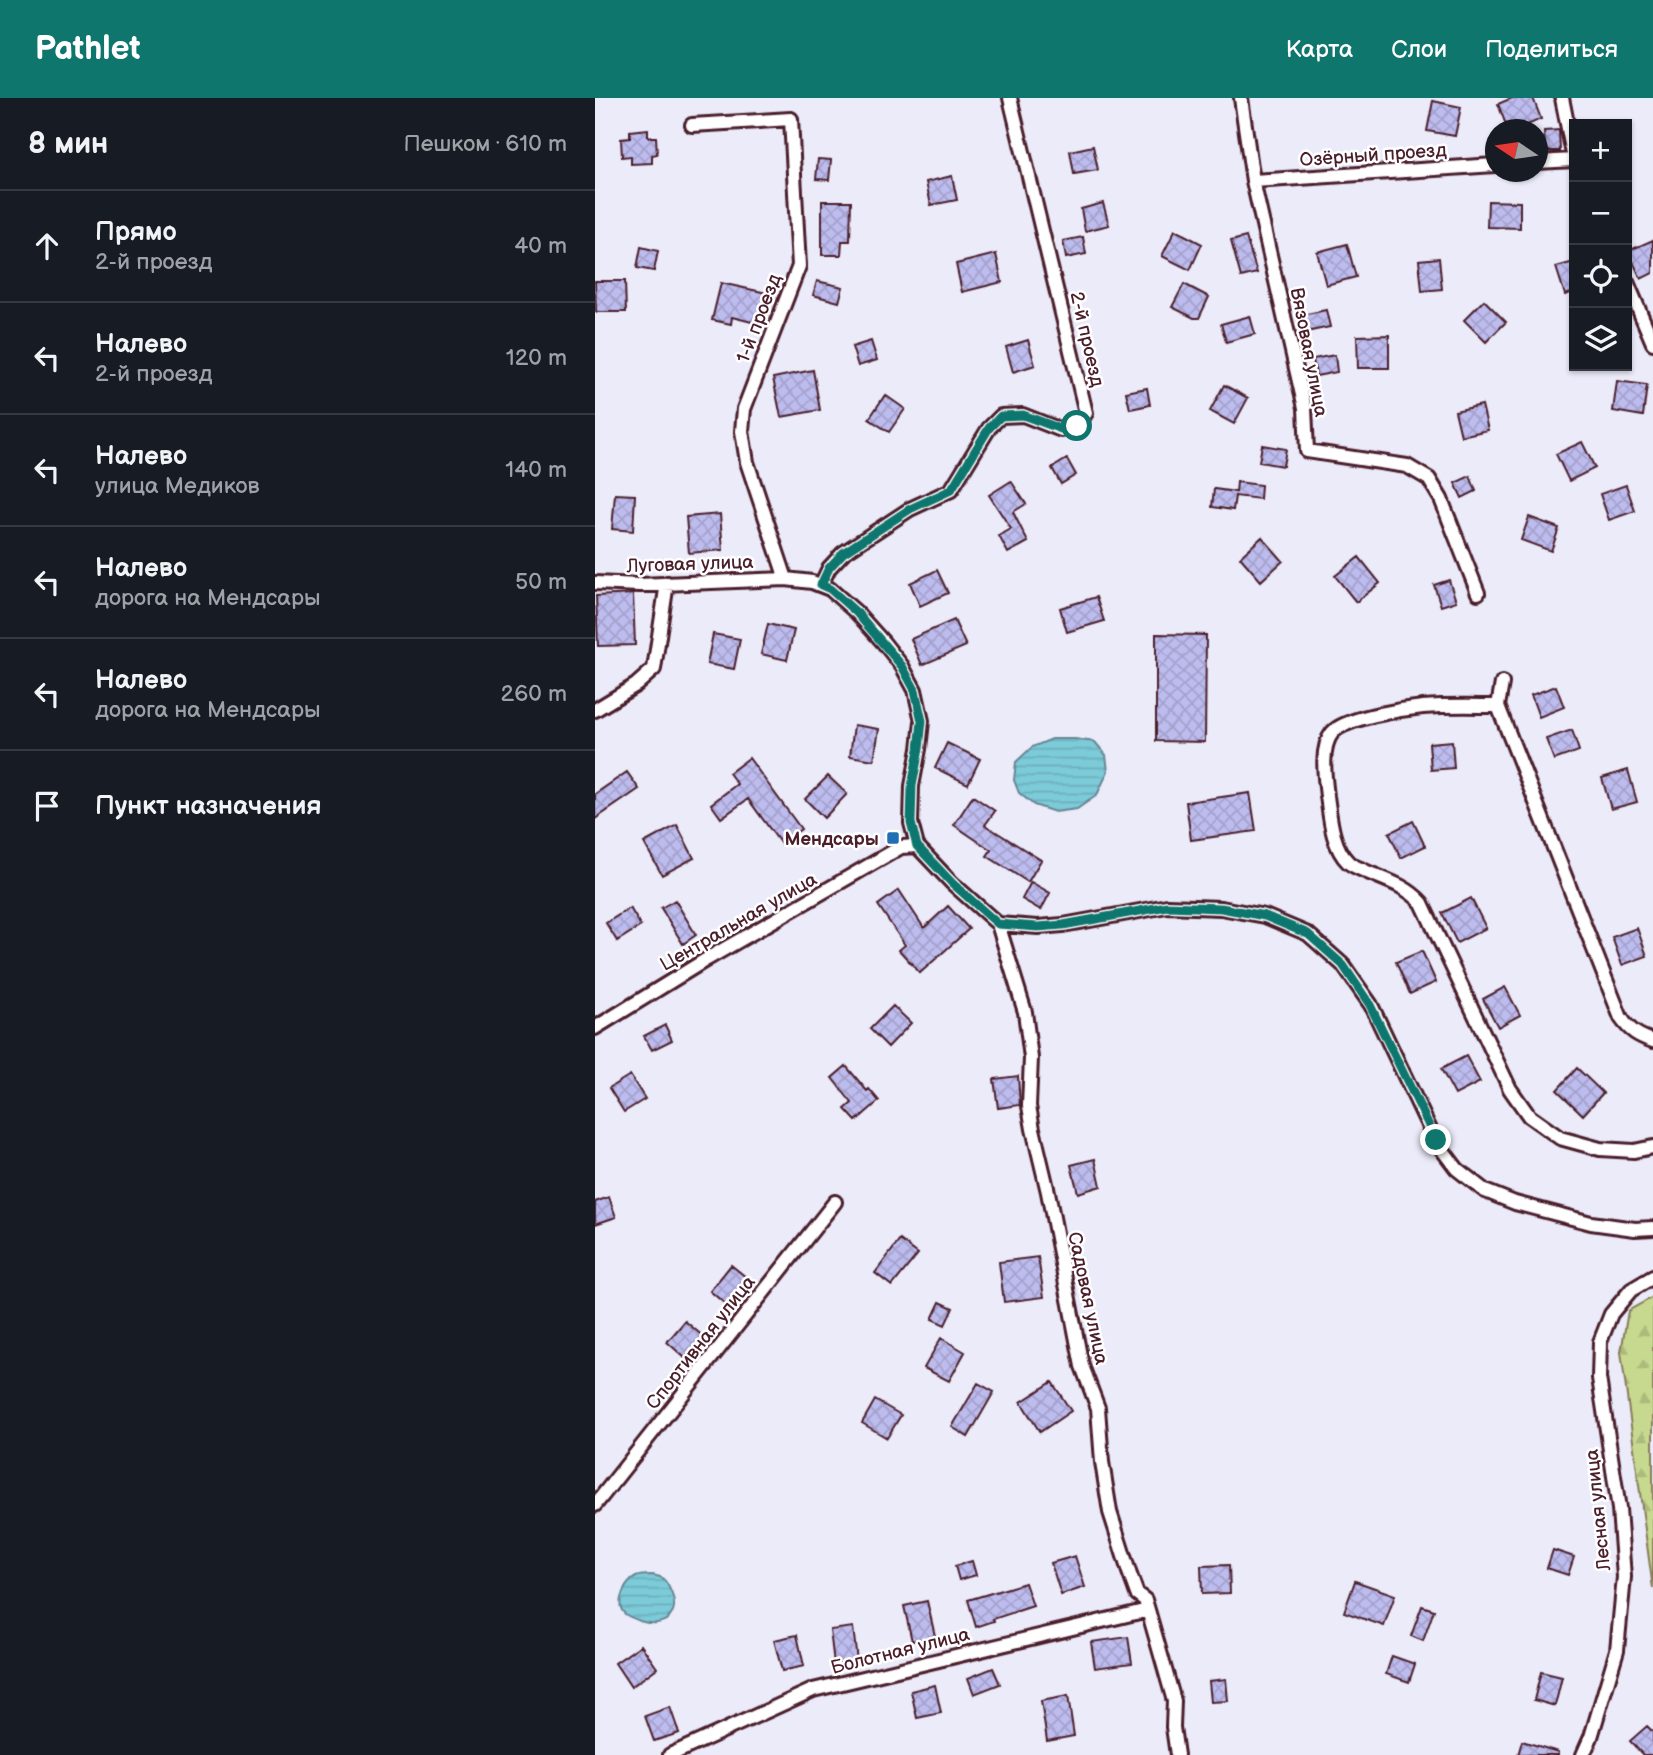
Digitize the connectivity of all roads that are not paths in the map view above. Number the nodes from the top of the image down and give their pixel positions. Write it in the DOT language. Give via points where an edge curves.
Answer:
graph roads {
  1 [pos="1010,98"];
  2 [pos="1241,98"];
  3 [pos="1562,98"];
  4 [pos="692,125"];
  5 [pos="1569,134"];
  6 [pos="1569,160"];
  7 [pos="1548,161"];
  8 [pos="1485,166"];
  9 [pos="1253,181"];
  10 [pos="1632,294"];
  11 [pos="1653,343"];
  12 [pos="786,579"];
  13 [pos="595,583"];
  14 [pos="667,583"];
  15 [pos="821,585"];
  16 [pos="1478,593"];
  17 [pos="1502,683"];
  18 [pos="1498,706"];
  19 [pos="595,710"];
  20 [pos="917,846"];
  21 [pos="998,924"];
  22 [pos="595,1028"];
  23 [pos="1653,1041"];
  24 [pos="1653,1147"];
  25 [pos="835,1202"];
  26 [pos="1653,1228"];
  27 [pos="1653,1277"];
  28 [pos="595,1505"];
  29 [pos="1149,1609"];
  30 [pos="670,1755"];
  31 [pos="1177,1755"];
  32 [pos="1583,1755"];
  1 -- 15 [label="street, 2-й проезд" via="1086,414 1077,426 1061,429 1023,415 1001,416 951,490 910,509 843,553"];
  2 -- 9 [label="street, Вязовая улица"];
  3 -- 5 [label="street"];
  4 -- 12 [label="street, 1-й проезд" via="791,120 799,267 744,408 742,431 747,462"];
  6 -- 7 [label="street"];
  8 -- 9 [label="street, Озёрный проезд"];
  9 -- 16 [label="street, Вязовая улица" via="1305,408 1307,451 1407,466 1429,479"];
  10 -- 11 [label="street"];
  12 -- 14 [label="street, Луговая улица"];
  12 -- 15 [label="street, Луговая улица"];
  13 -- 14 [label="street, Луговая улица"];
  14 -- 19 [label="street" via="654,669"];
  15 -- 20 [label="street" via="857,613 902,666 915,690 922,721 912,786 911,823"];
  17 -- 18 [label="street"];
  18 -- 23 [label="street" via="1621,1018 1630,1030"];
  18 -- 24 [label="street" via="1423,707 1357,719 1331,734 1324,769 1331,825 1340,851 1348,862 1398,885 1422,903 1510,1089 1529,1116 1560,1138 1600,1149"];
  20 -- 21 [label="street"];
  20 -- 22 [label="street, Центральная улица" via="901,848"];
  21 -- 26 [label="street" via="1063,925 1167,906 1265,916 1308,934 1343,965 1370,1005 1436,1140 1457,1170 1485,1191 1515,1203 1591,1223"];
  21 -- 29 [label="street, Садовая улица" via="1024,1012 1033,1129 1082,1366 1098,1408 1110,1511 1137,1594"];
  25 -- 28 [label="street, Спортивная улица"];
  27 -- 32 [label="street, Лесная улица" via="1631,1290 1611,1314 1600,1342 1599,1378 1619,1509 1624,1577 1617,1650"];
  29 -- 30 [label="street, Болотная улица" via="813,1690"];
  29 -- 31 [label="street, Садовая улица" via="1174,1701"];
}
